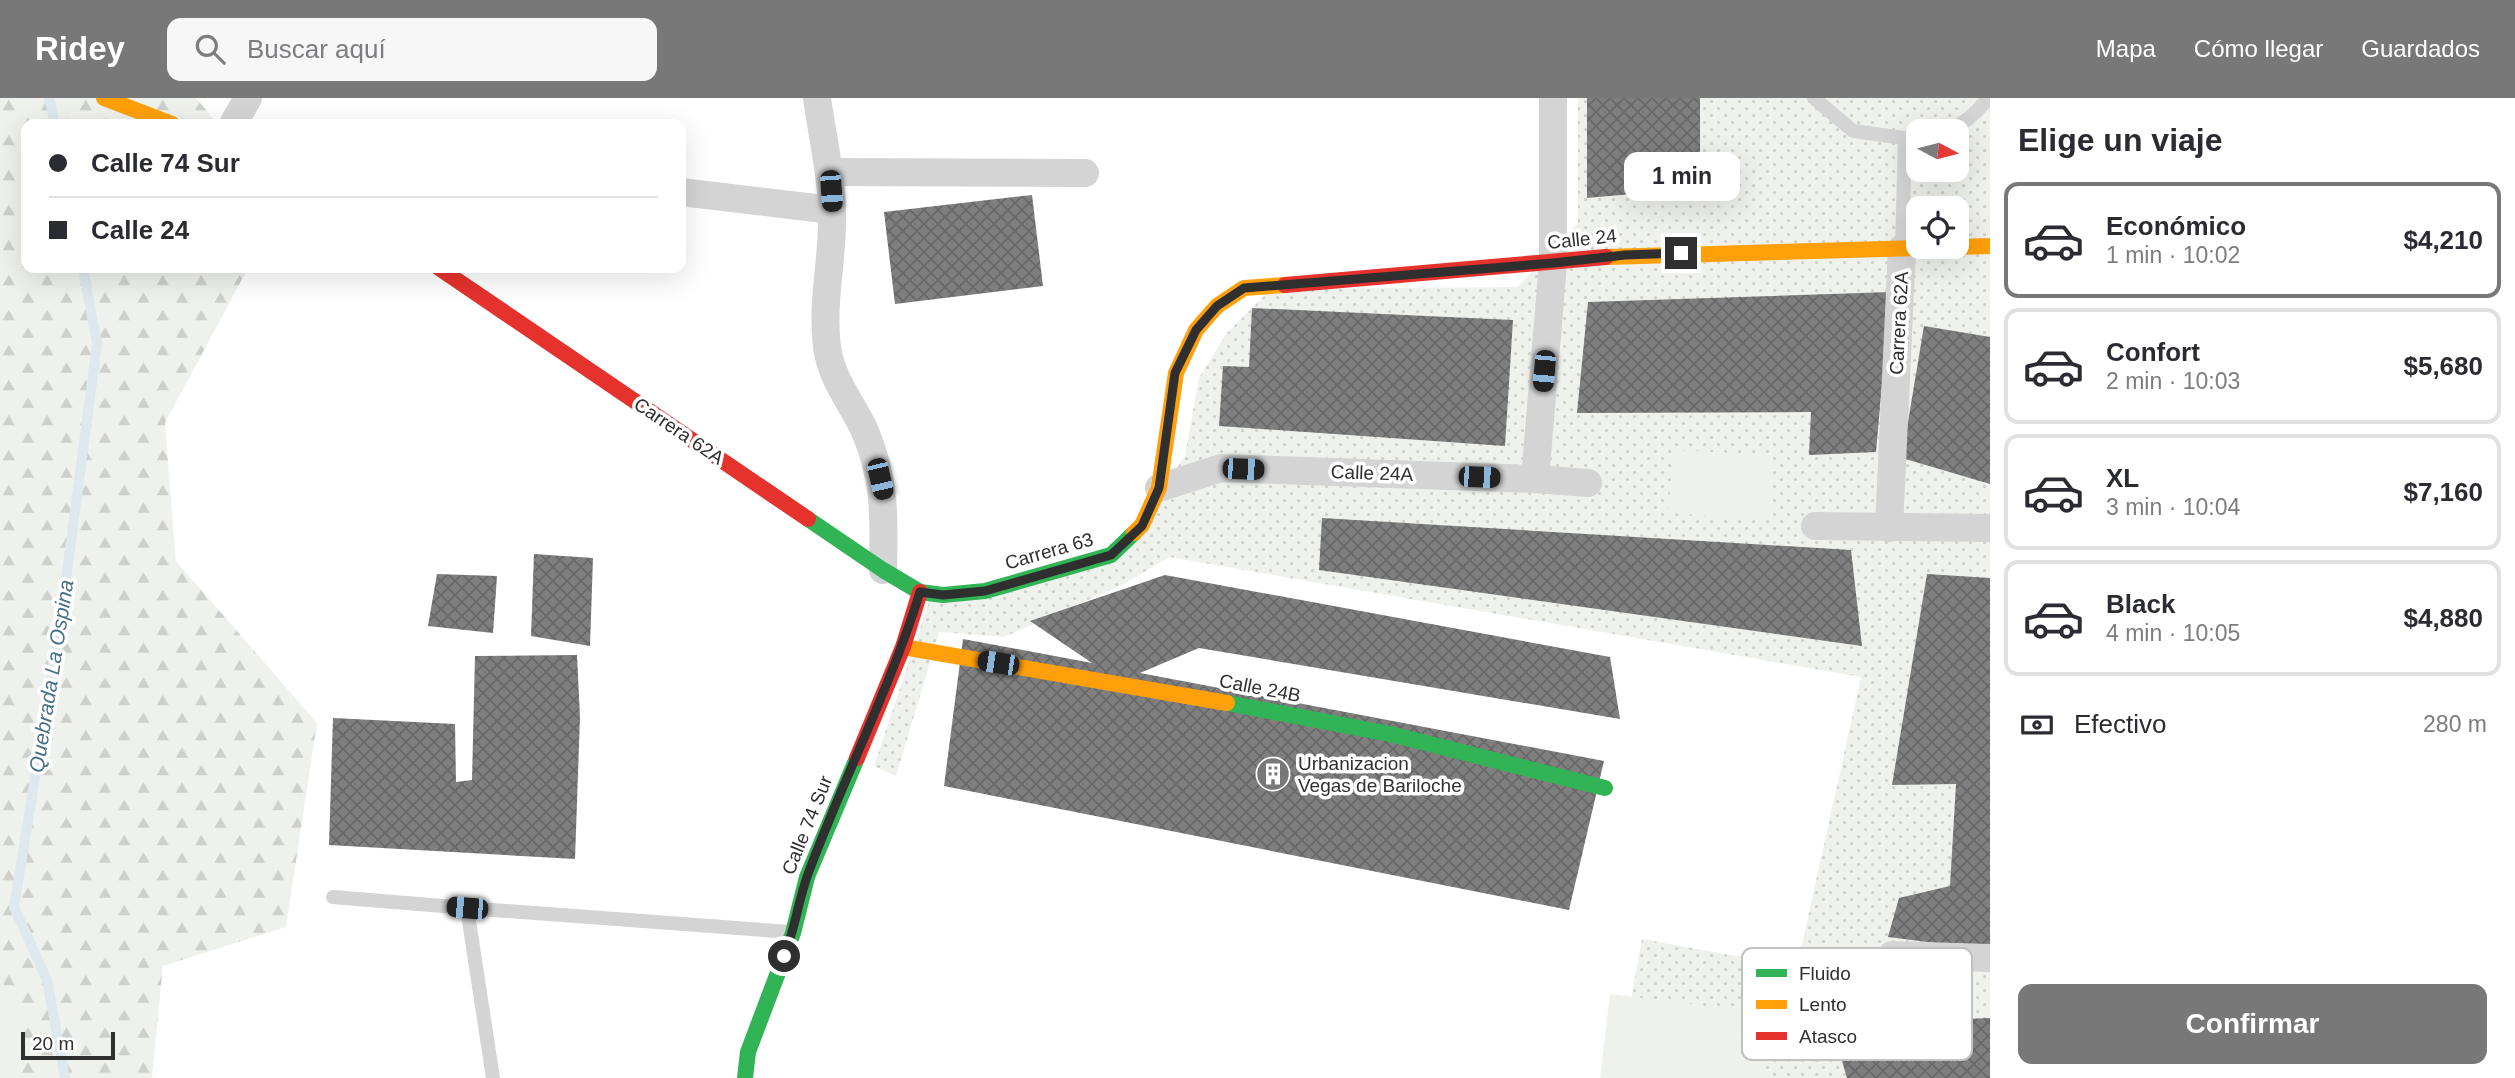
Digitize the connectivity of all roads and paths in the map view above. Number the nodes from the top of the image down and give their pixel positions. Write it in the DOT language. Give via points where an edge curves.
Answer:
graph roads {
  1 [pos="104,98"];
  2 [pos="248,98"];
  3 [pos="817,98"];
  4 [pos="1553,98"];
  5 [pos="1814,98"];
  6 [pos="1988,98"];
  7 [pos="157,119"];
  8 [pos="236,119"];
  9 [pos="1966,119"];
  10 [pos="1906,136"];
  11 [pos="830,172"];
  12 [pos="1085,173"];
  13 [pos="1908,182"];
  14 [pos="686,193"];
  15 [pos="832,210"];
  16 [pos="1990,247"];
  17 [pos="1902,248"];
  18 [pos="1553,263"];
  19 [pos="446,273"];
  20 [pos="1196,330"];
  21 [pos="1535,479"];
  22 [pos="1588,483"];
  23 [pos="1159,488"];
  24 [pos="1815,526"];
  25 [pos="1889,528"];
  26 [pos="1990,528"];
  27 [pos="883,570"];
  28 [pos="920,592"];
  29 [pos="903,647"];
  30 [pos="1605,788"];
  31 [pos="333,897"];
  32 [pos="467,908"];
  33 [pos="793,933"];
  34 [pos="1972,957"];
  35 [pos="1990,958"];
  36 [pos="493,1078"];
  37 [pos="745,1078"];
  1 -- 7 [label="street"];
  2 -- 8 [label="street"];
  3 -- 11 [label="street"];
  4 -- 18 [label="street"];
  5 -- 10 [label="lane, Carrera 62A" via="1853,131"];
  6 -- 9 [label="lane"];
  11 -- 12 [label="street"];
  11 -- 15 [label="street"];
  13 -- 17 [label="lane, Carrera 62A"];
  14 -- 15 [label="street"];
  15 -- 27 [label="street" via="827,350 876,463 884,495"];
  16 -- 17 [label="street, Calle 24"];
  17 -- 18 [label="street, Calle 24" via="1625,255"];
  17 -- 25 [label="street, Carrera 62A"];
  18 -- 20 [label="street, Calle 24" via="1244,288 1217,306"];
  18 -- 21 [label="street"];
  19 -- 27 [label="street, Carrera 62A"];
  20 -- 23 [label="street, Carrera 63" via="1175,373"];
  21 -- 22 [label="street, Calle 24A"];
  21 -- 23 [label="street, Calle 24A" via="1221,468"];
  23 -- 28 [label="street, Carrera 63" via="1142,526 1111,555 985,591"];
  24 -- 25 [label="street"];
  25 -- 26 [label="street"];
  27 -- 28 [label="street, Carrera 62A"];
  28 -- 29 [label="street, Calle 74 Sur"];
  29 -- 30 [label="street, Calle 24B" via="1390,734"];
  29 -- 33 [label="street, Calle 74 Sur" via="807,877"];
  31 -- 32 [label="lane"];
  32 -- 33 [label="lane"];
  32 -- 36 [label="lane"];
  33 -- 37 [label="street, Calle 74 Sur" via="748,1052"];
  34 -- 35 [label="street"];
}
